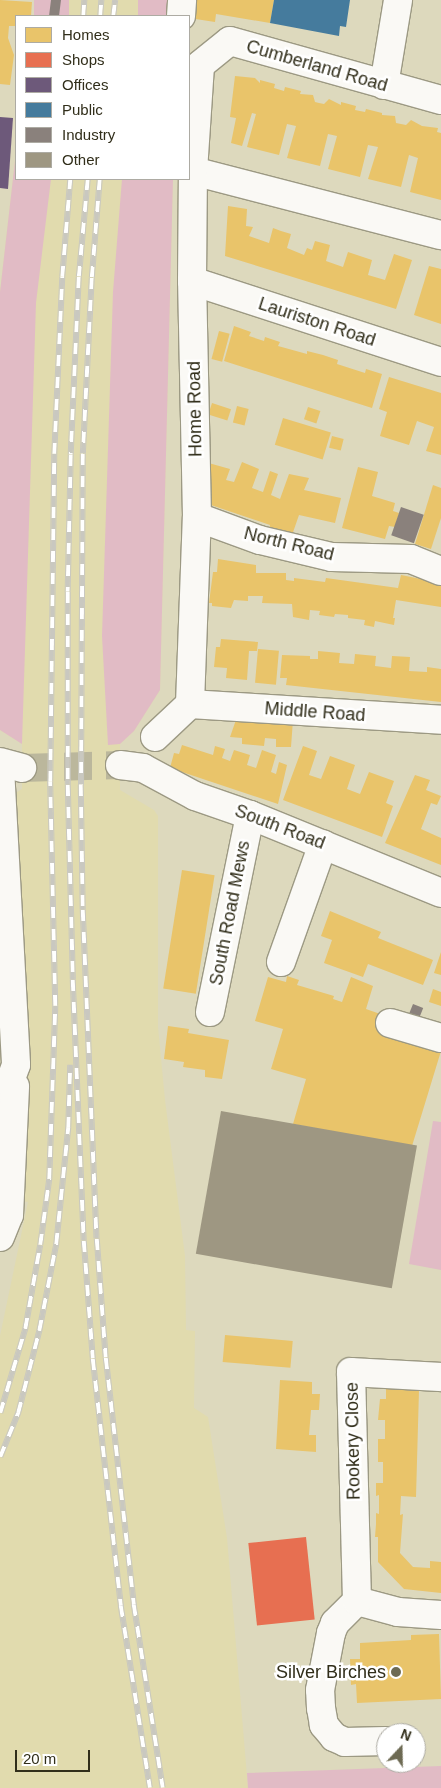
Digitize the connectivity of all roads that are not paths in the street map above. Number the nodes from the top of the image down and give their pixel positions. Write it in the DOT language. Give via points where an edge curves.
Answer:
graph roads {
  1 [pos="182,0"];
  2 [pos="398,0"];
  3 [pos="181,15"];
  4 [pos="194,58"];
  5 [pos="384,85"];
  6 [pos="441,100"];
  7 [pos="193,171"];
  8 [pos="441,235"];
  9 [pos="192,281"];
  10 [pos="441,362"];
  11 [pos="196,517"];
  12 [pos="441,571"];
  13 [pos="190,704"];
  14 [pos="441,720"];
  15 [pos="155,737"];
  16 [pos="120,765"];
  17 [pos="7,766"];
  18 [pos="250,815"];
  19 [pos="323,844"];
  20 [pos="441,893"];
  21 [pos="282,962"];
  22 [pos="210,1012"];
  23 [pos="390,1023"];
  24 [pos="441,1038"];
  25 [pos="16,1065"];
  26 [pos="0,1109"];
  27 [pos="0,1237"];
  28 [pos="441,1377"];
  29 [pos="357,1601"];
  30 [pos="441,1615"];
  31 [pos="376,1741"];
  1 -- 3 [label="street"];
  2 -- 5 [label="street"];
  4 -- 5 [label="street, Cumberland Road" via="230,41"];
  4 -- 7 [label="street, Home Road"];
  5 -- 6 [label="street, Cumberland Road"];
  7 -- 8 [label="street"];
  7 -- 9 [label="street, Home Road"];
  9 -- 10 [label="street, Lauriston Road"];
  9 -- 11 [label="street, Home Road"];
  11 -- 12 [label="street, North Road" via="260,540 332,558 410,559"];
  11 -- 13 [label="street, Home Road"];
  13 -- 14 [label="street, Middle Road"];
  13 -- 15 [label="street"];
  16 -- 18 [label="street, South Road" via="143,768 195,796"];
  17 -- 25 [label="street"];
  18 -- 19 [label="street, South Road"];
  18 -- 22 [label="street, South Road Mews"];
  19 -- 20 [label="street, South Road"];
  19 -- 21 [label="street"];
  23 -- 24 [label="street"];
  25 -- 26 [label="street"];
  25 -- 27 [label="street" via="9,1215"];
  28 -- 29 [label="street, Rookery Close" via="351,1372"];
  29 -- 30 [label="street" via="398,1612"];
  29 -- 31 [label="street" via="335,1623 331,1633 320,1690 324,1726 334,1737 345,1742"];
}
